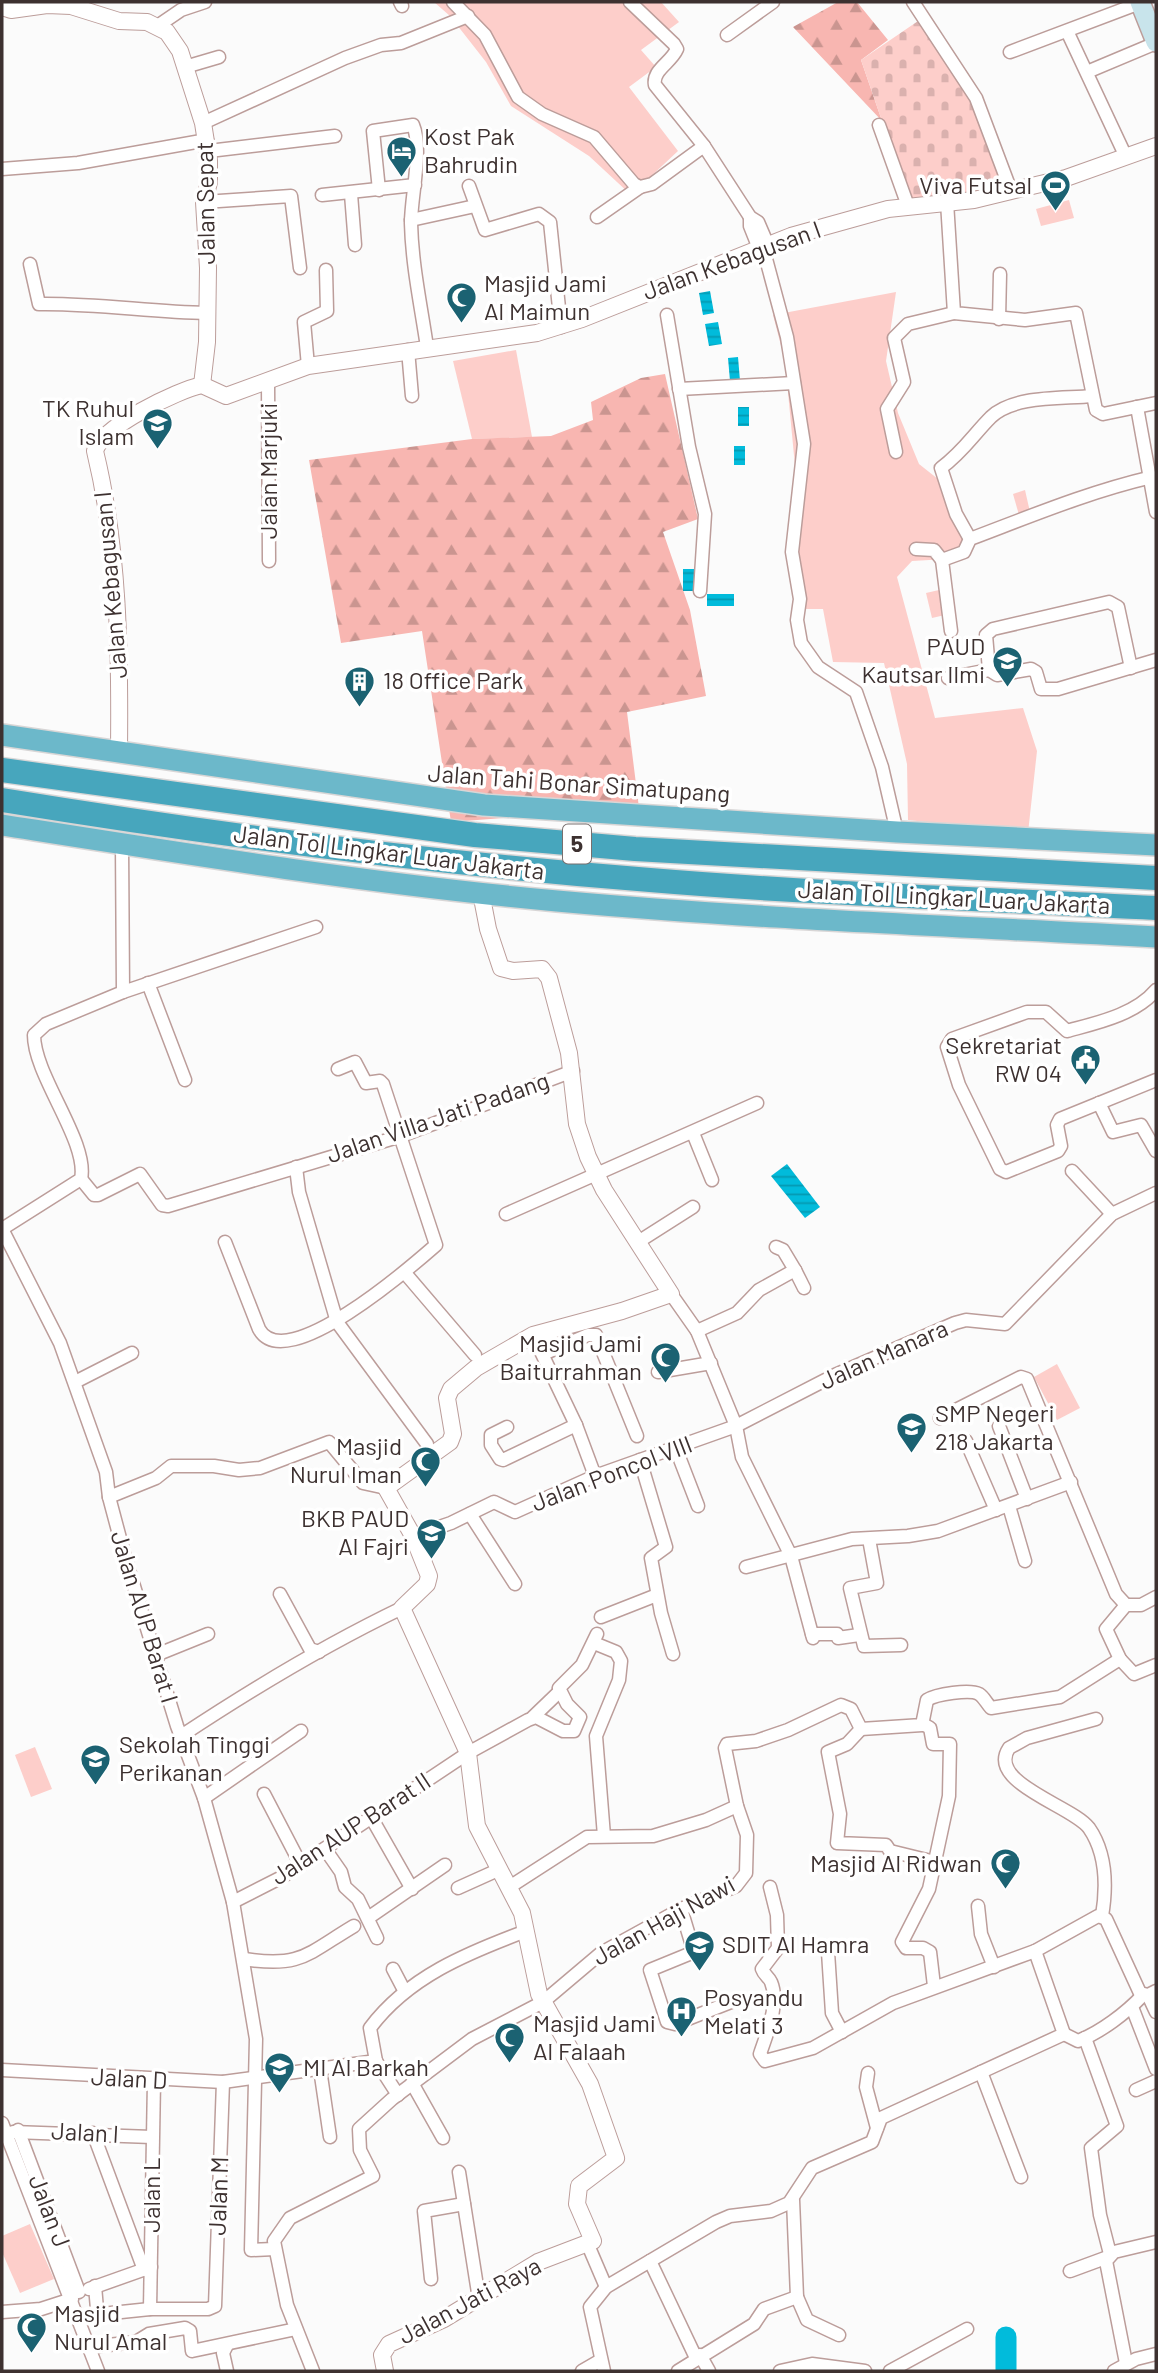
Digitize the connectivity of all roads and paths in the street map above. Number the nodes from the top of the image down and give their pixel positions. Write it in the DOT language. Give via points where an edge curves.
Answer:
graph roads {
  1 [pos="205,2"];
  2 [pos="453,2"];
  3 [pos="630,2"];
  4 [pos="773,2"];
  5 [pos="913,2"];
  6 [pos="1140,3"];
  7 [pos="2,7"];
  8 [pos="468,16"];
  9 [pos="159,26"];
  10 [pos="1067,31"];
  11 [pos="727,35"];
  12 [pos="1156,42"];
  13 [pos="1010,52"];
  14 [pos="219,57"];
  15 [pos="186,67"];
  16 [pos="1087,72"];
  17 [pos="203,123"];
  18 [pos="879,125"];
  19 [pos="335,136"];
  20 [pos="208,145"];
  21 [pos="704,146"];
  22 [pos="1156,146"];
  23 [pos="1126,157"];
  24 [pos="2,169"];
  25 [pos="415,185"];
  26 [pos="469,186"];
  27 [pos="640,187"];
  28 [pos="379,190"];
  29 [pos="1011,191"];
  30 [pos="351,194"];
  31 [pos="321,195"];
  32 [pos="204,202"];
  33 [pos="947,202"];
  34 [pos="475,206"];
  35 [pos="908,206"];
  36 [pos="597,216"];
  37 [pos="411,220"];
  38 [pos="765,244"];
  39 [pos="355,245"];
  40 [pos="30,264"];
  41 [pos="300,268"];
  42 [pos="326,270"];
  43 [pos="1000,274"];
  44 [pos="207,313"];
  45 [pos="954,313"];
  46 [pos="667,315"];
  47 [pos="999,318"];
  48 [pos="561,327"];
  49 [pos="427,347"];
  50 [pos="408,350"];
  51 [pos="308,366"];
  52 [pos="268,381"];
  53 [pos="794,383"];
  54 [pos="202,385"];
  55 [pos="679,389"];
  56 [pos="412,396"];
  57 [pos="1092,396"];
  58 [pos="1156,403"];
  59 [pos="1137,407"];
  60 [pos="896,452"];
  61 [pos="1152,477"];
  62 [pos="1156,512"];
  63 [pos="970,539"];
  64 [pos="916,549"];
  65 [pos="942,560"];
  66 [pos="269,561"];
  67 [pos="700,591"];
  68 [pos="951,631"];
  69 [pos="1155,664"];
  70 [pos="1131,668"];
  71 [pos="989,670"];
  72 [pos="948,678"];
  73 [pos="2,735"];
  74 [pos="118,754"];
  75 [pos="2,770"];
  76 [pos="2,800"];
  77 [pos="2,825"];
  78 [pos="897,832"];
  79 [pos="121,844"];
  80 [pos="1156,845"];
  81 [pos="1156,878"];
  82 [pos="481,892"];
  83 [pos="1156,908"];
  84 [pos="316,927"];
  85 [pos="1156,937"];
  86 [pos="148,983"];
  87 [pos="1156,990"];
  88 [pos="123,992"];
  89 [pos="338,1069"];
  90 [pos="573,1071"];
  91 [pos="185,1080"];
  92 [pos="1156,1080"];
  93 [pos="1099,1102"];
  94 [pos="757,1103"];
  95 [pos="692,1133"];
  96 [pos="401,1136"];
  97 [pos="1156,1151"];
  98 [pos="296,1167"];
  99 [pos="1072,1171"];
  100 [pos="596,1174"];
  101 [pos="81,1179"];
  102 [pos="712,1180"];
  103 [pos="1156,1193"];
  104 [pos="693,1207"];
  105 [pos="506,1214"];
  106 [pos="1112,1214"];
  107 [pos="2,1229"];
  108 [pos="225,1242"];
  109 [pos="638,1242"];
  110 [pos="776,1247"];
  111 [pos="795,1270"];
  112 [pos="405,1273"];
  113 [pos="804,1288"];
  114 [pos="671,1294"];
  115 [pos="337,1322"];
  116 [pos="697,1331"];
  117 [pos="533,1335"];
  118 [pos="132,1353"];
  119 [pos="543,1354"];
  120 [pos="475,1355"];
  121 [pos="711,1363"];
  122 [pos="658,1372"];
  123 [pos="75,1382"];
  124 [pos="940,1418"];
  125 [pos="576,1425"];
  126 [pos="736,1426"];
  127 [pos="999,1426"];
  128 [pos="507,1427"];
  129 [pos="637,1436"];
  130 [pos="966,1441"];
  131 [pos="427,1444"];
  132 [pos="676,1449"];
  133 [pos="640,1460"];
  134 [pos="595,1476"];
  135 [pos="1071,1482"];
  136 [pos="386,1488"];
  137 [pos="109,1497"];
  138 [pos="1027,1499"];
  139 [pos="698,1506"];
  140 [pos="1002,1508"];
  141 [pos="470,1514"];
  142 [pos="413,1536"];
  143 [pos="869,1539"];
  144 [pos="791,1556"];
  145 [pos="1026,1561"];
  146 [pos="746,1567"];
  147 [pos="515,1584"];
  148 [pos="280,1594"];
  149 [pos="657,1595"];
  150 [pos="1156,1597"];
  151 [pos="1123,1601"];
  152 [pos="402,1608"];
  153 [pos="601,1617"];
  154 [pos="208,1634"];
  155 [pos="859,1635"];
  156 [pos="901,1645"];
  157 [pos="318,1652"];
  158 [pos="673,1654"];
  159 [pos="156,1655"];
  160 [pos="1120,1659"];
  161 [pos="1156,1665"];
  162 [pos="559,1692"];
  163 [pos="533,1717"];
  164 [pos="1096,1719"];
  165 [pos="923,1724"];
  166 [pos="861,1729"];
  167 [pos="301,1731"];
  168 [pos="181,1736"];
  169 [pos="468,1753"];
  170 [pos="264,1794"];
  171 [pos="204,1798"];
  172 [pos="737,1806"];
  173 [pos="371,1817"];
  174 [pos="604,1836"];
  175 [pos="325,1849"];
  176 [pos="934,1863"];
  177 [pos="301,1865"];
  178 [pos="445,1865"];
  179 [pos="498,1870"];
  180 [pos="770,1887"];
  181 [pos="458,1888"];
  182 [pos="508,1888"];
  183 [pos="412,1889"];
  184 [pos="233,1902"];
  185 [pos="978,1906"];
  186 [pos="681,1909"];
  187 [pos="1102,1916"];
  188 [pos="368,1918"];
  189 [pos="354,1926"];
  190 [pos="526,1931"];
  191 [pos="377,1938"];
  192 [pos="1035,1951"];
  193 [pos="828,1952"];
  194 [pos="244,1959"];
  195 [pos="994,1967"];
  196 [pos="393,1969"];
  197 [pos="931,1988"];
  198 [pos="404,1990"];
  199 [pos="1151,1994"];
  200 [pos="543,2002"];
  201 [pos="731,2002"];
  202 [pos="1132,2007"];
  203 [pos="1156,2012"];
  204 [pos="842,2032"];
  205 [pos="1064,2034"];
  206 [pos="1085,2038"];
  207 [pos="376,2061"];
  208 [pos="320,2069"];
  209 [pos="1156,2069"];
  210 [pos="2,2070"];
  211 [pos="981,2072"];
  212 [pos="868,2073"];
  213 [pos="255,2079"];
  214 [pos="154,2081"];
  215 [pos="1156,2081"];
  216 [pos="223,2082"];
  217 [pos="412,2083"];
  218 [pos="1136,2090"];
  219 [pos="398,2095"];
  220 [pos="877,2129"];
  221 [pos="9,2131"];
  222 [pos="93,2133"];
  223 [pos="152,2137"];
  224 [pos="330,2137"];
  225 [pos="443,2138"];
  226 [pos="459,2172"];
  227 [pos="1021,2177"];
  228 [pos="793,2200"];
  229 [pos="464,2204"];
  230 [pos="1156,2242"];
  231 [pos="587,2245"];
  232 [pos="275,2249"];
  233 [pos="1108,2258"];
  234 [pos="650,2261"];
  235 [pos="148,2268"];
  236 [pos="1070,2271"];
  237 [pos="431,2279"];
  238 [pos="95,2286"];
  239 [pos="606,2287"];
  240 [pos="74,2296"];
  241 [pos="797,2297"];
  242 [pos="479,2299"];
  243 [pos="150,2309"];
  244 [pos="2,2312"];
  245 [pos="296,2329"];
  246 [pos="967,2329"];
  247 [pos="838,2335"];
  248 [pos="227,2345"];
  249 [pos="89,2347"];
  250 [pos="1156,2354"];
  251 [pos="698,2357"];
  252 [pos="1126,2363"];
  253 [pos="603,2366"];
  254 [pos="98,2371"];
  255 [pos="227,2371"];
  256 [pos="313,2371"];
  257 [pos="386,2371"];
  258 [pos="582,2371"];
  259 [pos="678,2371"];
  260 [pos="709,2371"];
  261 [pos="780,2371"];
  262 [pos="865,2371"];
  263 [pos="890,2371"];
  264 [pos="1114,2371"];
  1 -- 9 [label="street" via="181,10"];
  2 -- 8 [label="street"];
  3 -- 21 [label="street" via="674,44 674,55 656,74 655,85"];
  4 -- 11 [label="street"];
  5 -- 29 [label="street" via="976,98"];
  6 -- 10 [label="street"];
  6 -- 12 [label="main road"];
  7 -- 9 [label="street" via="58,5"];
  8 -- 17 [label="street" via="401,43 358,53"];
  8 -- 27 [label="street" via="485,35 518,97 542,114 594,138"];
  9 -- 15 [label="street, Jalan Sepat" via="174,40"];
  10 -- 13 [label="street"];
  10 -- 16 [label="street"];
  12 -- 16 [label="street"];
  14 -- 15 [label="street"];
  15 -- 17 [label="street, Jalan Sepat"];
  16 -- 23 [label="street"];
  17 -- 20 [label="street, Jalan Sepat"];
  18 -- 35 [label="street"];
  19 -- 20 [label="street"];
  20 -- 24 [label="street"];
  20 -- 32 [label="street, Jalan Sepat" via="209,182"];
  21 -- 27 [label="street" via="652,184"];
  21 -- 38 [label="street" via="758,222"];
  22 -- 23 [label="street, Jalan Kebagusan I"];
  23 -- 29 [label="street, Jalan Kebagusan I"];
  25 -- 28 [label="street"];
  25 -- 28 [label="street" via="414,127 374,129"];
  25 -- 37 [label="street"];
  26 -- 34 [label="street"];
  27 -- 36 [label="street"];
  28 -- 30 [label="street"];
  29 -- 33 [label="street, Jalan Kebagusan I"];
  30 -- 31 [label="street"];
  30 -- 39 [label="street"];
  32 -- 41 [label="street" via="291,196"];
  32 -- 44 [label="street, Jalan Sepat"];
  33 -- 35 [label="street, Jalan Kebagusan I"];
  33 -- 45 [label="street"];
  34 -- 37 [label="street"];
  34 -- 48 [label="street" via="485,230 538,214 550,222"];
  35 -- 38 [label="street, Jalan Kebagusan I"];
  37 -- 49 [label="street"];
  38 -- 48 [label="street, Jalan Kebagusan I"];
  38 -- 53 [label="street"];
  40 -- 44 [label="street" via="39,304"];
  42 -- 51 [label="street" via="327,311 304,322"];
  43 -- 47 [label="street"];
  44 -- 54 [label="street, Jalan Sepat"];
  45 -- 47 [label="street"];
  45 -- 60 [label="street" via="908,324 894,338 904,382 887,409"];
  46 -- 55 [label="street"];
  47 -- 57 [label="street" via="1024,320 1076,313"];
  48 -- 49 [label="street, Jalan Kebagusan I" via="510,339"];
  49 -- 50 [label="street, Jalan Kebagusan I"];
  50 -- 51 [label="street, Jalan Kebagusan I"];
  50 -- 56 [label="street"];
  51 -- 52 [label="street, Jalan Kebagusan I"];
  52 -- 54 [label="street, Jalan Kebagusan I" via="226,396"];
  52 -- 66 [label="street, Jalan Marjuki"];
  53 -- 55 [label="street"];
  53 -- 78 [label="street" via="805,457 792,552 801,643 818,667 856,692 878,754"];
  54 -- 74 [label="street, Jalan Kebagusan I" via="169,396 95,448 112,545 118,626"];
  55 -- 67 [label="street" via="705,514"];
  57 -- 59 [label="street" via="1096,410 1104,414"];
  57 -- 63 [label="street" via="1027,402 998,411 969,445 941,468 956,514"];
  58 -- 59 [label="street"];
  59 -- 61 [label="street"];
  61 -- 62 [label="street"];
  61 -- 63 [label="street" via="1067,500"];
  63 -- 65 [label="street" via="964,552"];
  64 -- 65 [label="street" via="934,550"];
  65 -- 68 [label="street"];
  69 -- 70 [label="street"];
  70 -- 71 [label="street" via="1045,690 1032,669 997,675"];
  70 -- 71 [label="street" via="1118,607 1110,602 993,629 986,635"];
  71 -- 72 [label="street"];
  73 -- 74 [label="highway, Jalan Tahi Bonar Simatupang"];
  74 -- 78 [label="highway, Jalan Tahi Bonar Simatupang" via="484,805"];
  75 -- 81 [label="highway, Jalan Tol Lingkar Luar Jakarta / 5" via="475,835 635,849"];
  76 -- 83 [label="highway, Jalan Tol Lingkar Luar Jakarta / 5" via="429,860 743,887"];
  77 -- 79 [label="highway"];
  78 -- 80 [label="highway, Jalan Tahi Bonar Simatupang"];
  79 -- 82 [label="highway"];
  79 -- 88 [label="street"];
  82 -- 85 [label="highway" via="669,910"];
  82 -- 90 [label="street" via="501,968 542,969 549,978"];
  84 -- 86 [label="street"];
  86 -- 88 [label="street"];
  86 -- 91 [label="street"];
  87 -- 93 [label="street" via="1110,1019 1067,1031 1040,1011 1027,1012 952,1039 947,1047 953,1070 1004,1172 1058,1151 1058,1120"];
  88 -- 101 [label="street" via="46,1024 34,1035 38,1056 76,1148"];
  89 -- 96 [label="street" via="355,1062 366,1083 381,1082"];
  90 -- 96 [label="street, Jalan Villa Jati Padang"];
  90 -- 100 [label="street" via="577,1124"];
  92 -- 93 [label="street"];
  93 -- 97 [label="street" via="1112,1132 1140,1125"];
  94 -- 95 [label="street"];
  95 -- 100 [label="street"];
  95 -- 102 [label="street"];
  96 -- 98 [label="street, Jalan Villa Jati Padang"];
  96 -- 112 [label="street" via="436,1245"];
  98 -- 101 [label="street" via="166,1207 140,1174 96,1195"];
  98 -- 115 [label="street, Jalan Villa Jati Padang"];
  99 -- 106 [label="street"];
  100 -- 105 [label="street"];
  100 -- 109 [label="street"];
  101 -- 107 [label="street"];
  103 -- 106 [label="street"];
  104 -- 109 [label="street"];
  106 -- 126 [label="street, Jalan Manara" via="1004,1325 955,1322 835,1375"];
  107 -- 123 [label="street"];
  108 -- 115 [label="street" via="263,1336 272,1341 289,1340"];
  109 -- 114 [label="street"];
  110 -- 111 [label="street"];
  111 -- 113 [label="street"];
  111 -- 116 [label="street" via="759,1290 737,1313"];
  112 -- 115 [label="street"];
  112 -- 120 [label="street"];
  114 -- 116 [label="street"];
  114 -- 117 [label="street"];
  115 -- 131 [label="street"];
  116 -- 121 [label="street"];
  117 -- 119 [label="street"];
  117 -- 136 [label="street" via="476,1367 451,1389 447,1408 453,1434 447,1445"];
  118 -- 123 [label="street"];
  119 -- 125 [label="street"];
  119 -- 129 [label="street" via="596,1335"];
  121 -- 122 [label="street"];
  121 -- 126 [label="street"];
  123 -- 137 [label="street" via="106,1472"];
  124 -- 135 [label="street" via="1025,1377"];
  125 -- 128 [label="street" via="503,1460 491,1445 491,1435"];
  125 -- 134 [label="street"];
  126 -- 132 [label="street, Jalan Poncol VIII"];
  126 -- 144 [label="street" via="747,1469"];
  127 -- 138 [label="street"];
  130 -- 140 [label="street"];
  132 -- 133 [label="street, Jalan Poncol VIII"];
  132 -- 139 [label="street"];
  133 -- 134 [label="street, Jalan Poncol VIII"];
  133 -- 149 [label="street" via="666,1547 651,1558"];
  134 -- 141 [label="street, Jalan Poncol VIII" via="515,1512 494,1502"];
  135 -- 138 [label="street"];
  135 -- 151 [label="street"];
  136 -- 137 [label="street, Jalan AUP Barat I" via="363,1483 329,1442 260,1468 171,1466 156,1478"];
  136 -- 142 [label="street"];
  137 -- 159 [label="street, Jalan AUP Barat I"];
  138 -- 140 [label="street"];
  140 -- 143 [label="street" via="925,1534"];
  140 -- 145 [label="street"];
  141 -- 142 [label="street, Jalan Poncol VIII"];
  141 -- 147 [label="street"];
  142 -- 152 [label="street" via="429,1580"];
  143 -- 144 [label="street" via="852,1539"];
  143 -- 155 [label="street" via="877,1583 850,1588"];
  144 -- 146 [label="street"];
  144 -- 155 [label="street" via="813,1636"];
  148 -- 157 [label="street" via="310,1649"];
  149 -- 153 [label="street"];
  149 -- 158 [label="street"];
  150 -- 151 [label="street" via="1140,1605"];
  151 -- 160 [label="street" via="1106,1629"];
  152 -- 157 [label="street"];
  152 -- 169 [label="street"];
  154 -- 159 [label="street"];
  155 -- 156 [label="street" via="864,1646"];
  157 -- 168 [label="street"];
  159 -- 168 [label="street, Jalan AUP Barat I"];
  160 -- 161 [label="street" via="1134,1674"];
  160 -- 165 [label="street" via="1065,1694 1042,1702 991,1708 978,1693 940,1694 926,1702"];
  162 -- 163 [label="street, Jalan AUP Barat II"];
  162 -- 163 [label="street" via="580,1717 574,1731 562,1731"];
  162 -- 174 [label="street, Jalan AUP Barat II" via="596,1639 616,1652 622,1669 596,1736"];
  163 -- 169 [label="street, Jalan AUP Barat II"];
  164 -- 187 [label="street" via="1021,1741 1009,1748 1006,1757 1023,1787 1074,1814 1094,1836 1105,1871"];
  165 -- 166 [label="street"];
  165 -- 176 [label="street" via="930,1728 933,1744 950,1744 949,1796"];
  166 -- 172 [label="street, Jalan Haji Nawi" via="851,1709 841,1705 755,1741 729,1743 725,1748"];
  166 -- 176 [label="street" via="847,1744 828,1752 840,1814 837,1843 886,1844 890,1851"];
  167 -- 171 [label="street"];
  168 -- 171 [label="street, Jalan AUP Barat I"];
  169 -- 173 [label="street, Jalan AUP Barat II"];
  169 -- 179 [label="street" via="477,1826"];
  170 -- 177 [label="street"];
  171 -- 184 [label="street, Jalan AUP Barat I"];
  172 -- 174 [label="street" via="666,1833 640,1838"];
  172 -- 186 [label="street, Jalan Haji Nawi" via="747,1835 746,1873 729,1890"];
  173 -- 175 [label="street, Jalan AUP Barat II"];
  173 -- 183 [label="street"];
  174 -- 182 [label="street" via="579,1841"];
  175 -- 177 [label="street, Jalan AUP Barat II"];
  175 -- 188 [label="street" via="341,1872 345,1888 354,1893"];
  176 -- 197 [label="street" via="929,1889 902,1942 906,1948 930,1952"];
  177 -- 184 [label="street, Jalan AUP Barat II"];
  178 -- 183 [label="street"];
  179 -- 181 [label="street"];
  179 -- 182 [label="street"];
  180 -- 204 [label="street" via="778,1948 762,1969 771,1980 772,2000 761,2057 772,2060 802,2052"];
  182 -- 190 [label="street"];
  183 -- 188 [label="street"];
  184 -- 194 [label="street, Jalan AUP Barat I"];
  185 -- 195 [label="street" via="981,1934"];
  186 -- 200 [label="street, Jalan Haji Nawi" via="601,1953"];
  186 -- 201 [label="street" via="696,1949 650,1970 667,2022 675,2024"];
  187 -- 192 [label="street"];
  187 -- 199 [label="street"];
  188 -- 191 [label="street"];
  189 -- 194 [label="street" via="295,1961"];
  190 -- 198 [label="street" via="482,1948"];
  190 -- 200 [label="street"];
  192 -- 195 [label="street"];
  192 -- 205 [label="street"];
  193 -- 204 [label="street" via="832,2013"];
  194 -- 213 [label="street, Jalan AUP Barat I" via="256,2039"];
  195 -- 197 [label="street"];
  196 -- 198 [label="street"];
  197 -- 204 [label="street"];
  198 -- 207 [label="street" via="370,2028"];
  199 -- 202 [label="street"];
  199 -- 203 [label="street"];
  200 -- 217 [label="street, Jalan Haji Nawi" via="485,2030"];
  200 -- 231 [label="street" via="590,2084 616,2158 579,2186 577,2204 592,2238"];
  202 -- 206 [label="street"];
  202 -- 209 [label="street"];
  205 -- 206 [label="street" via="1078,2041"];
  205 -- 211 [label="street"];
  206 -- 233 [label="street" via="1117,2126 1091,2148"];
  207 -- 208 [label="street, Jalan D"];
  207 -- 219 [label="street"];
  208 -- 213 [label="street, Jalan D"];
  208 -- 224 [label="street"];
  210 -- 214 [label="street, Jalan D"];
  211 -- 220 [label="street" via="881,2118"];
  211 -- 227 [label="street"];
  212 -- 220 [label="street" via="866,2087"];
  213 -- 216 [label="street, Jalan D"];
  213 -- 232 [label="street, Jalan AUP Barat I" via="251,2250"];
  214 -- 216 [label="street, Jalan D"];
  214 -- 223 [label="street, Jalan L"];
  215 -- 218 [label="street"];
  216 -- 243 [label="street, Jalan M" via="215,2304 211,2308"];
  217 -- 219 [label="street, Jalan Haji Nawi"];
  217 -- 225 [label="street"];
  219 -- 232 [label="street, Jalan Haji Nawi" via="359,2129 360,2150 373,2176 289,2218 277,2234"];
  220 -- 228 [label="street" via="872,2142 812,2168"];
  221 -- 222 [label="street, Jalan I"];
  221 -- 240 [label="street"];
  222 -- 223 [label="street, Jalan I"];
  222 -- 235 [label="street"];
  223 -- 235 [label="street, Jalan L"];
  226 -- 229 [label="street"];
  228 -- 234 [label="street" via="771,2211 730,2216"];
  228 -- 241 [label="street"];
  229 -- 237 [label="street" via="424,2211"];
  229 -- 242 [label="street"];
  230 -- 233 [label="street"];
  231 -- 239 [label="street"];
  231 -- 242 [label="street, Jalan Jati Raya" via="538,2262"];
  232 -- 245 [label="street"];
  233 -- 236 [label="street"];
  233 -- 252 [label="street"];
  234 -- 239 [label="street"];
  234 -- 251 [label="street"];
  235 -- 238 [label="street"];
  235 -- 243 [label="street, Jalan L"];
  238 -- 240 [label="street"];
  238 -- 243 [label="street" via="97,2309 102,2314"];
  239 -- 253 [label="street" via="590,2302"];
  240 -- 244 [label="street" via="41,2309"];
  240 -- 249 [label="street"];
  241 -- 247 [label="street" via="807,2320"];
  241 -- 251 [label="street" via="764,2309 754,2325"];
  242 -- 257 [label="street, Jalan Jati Raya" via="389,2344 382,2356"];
  245 -- 248 [label="street"];
  245 -- 256 [label="street"];
  246 -- 263 [label="street"];
  248 -- 249 [label="street" via="192,2351 190,2331 185,2328 149,2334 136,2342"];
  248 -- 255 [label="street" via="223,2353"];
  249 -- 254 [label="street"];
  250 -- 252 [label="street"];
  251 -- 259 [label="street"];
  251 -- 260 [label="street"];
  252 -- 264 [label="street"];
  253 -- 258 [label="street"];
  261 -- 262 [label="street" via="812,2364"];
}
